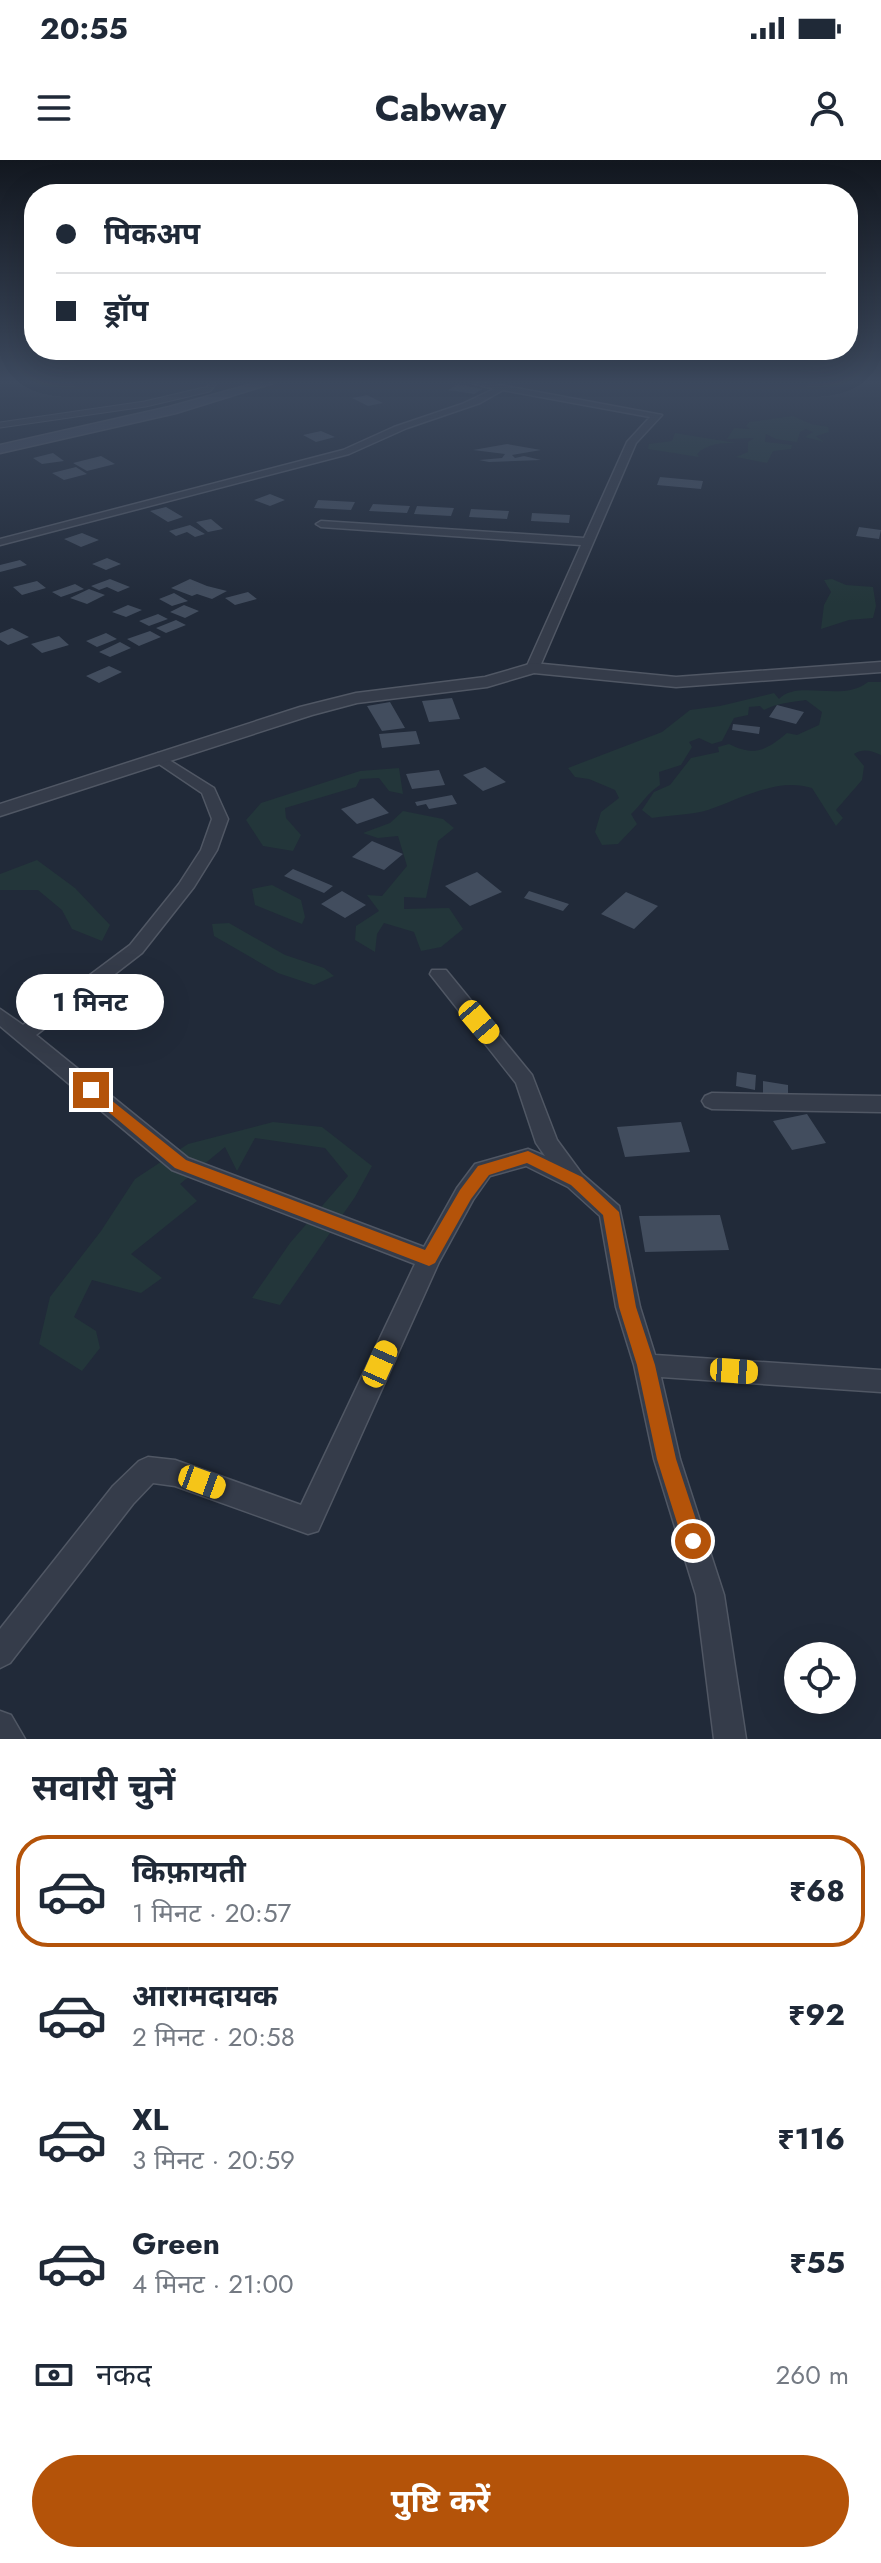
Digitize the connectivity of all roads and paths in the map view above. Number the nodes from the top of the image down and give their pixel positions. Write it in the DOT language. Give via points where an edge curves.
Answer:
graph roads {
  1 [pos="328,457"];
  2 [pos="626,457"];
  3 [pos="321,524"];
  4 [pos="0,542"];
  5 [pos="589,542"];
  6 [pos="881,667"];
  7 [pos="533,668"];
  8 [pos="158,757"];
  9 [pos="0,810"];
  10 [pos="439,974"];
  11 [pos="0,1016"];
  12 [pos="24,1034"];
  13 [pos="712,1101"];
  14 [pos="881,1104"];
  15 [pos="576,1181"];
  16 [pos="429,1259"];
  17 [pos="646,1365"];
  18 [pos="881,1381"];
  19 [pos="0,1653"];
  20 [pos="0,1726"];
  21 [pos="9,1739"];
  22 [pos="730,1739"];
  1 -- 4 [label="street"];
  2 -- 5 [label="street"];
  3 -- 5 [label="street"];
  5 -- 7 [label="street"];
  6 -- 7 [label="street" via="676,682"];
  7 -- 8 [label="street" via="487,682 356,698"];
  8 -- 9 [label="street"];
  8 -- 12 [label="street" via="209,791 220,819 209,850 136,949"];
  10 -- 15 [label="street" via="525,1080 547,1143"];
  11 -- 12 [label="street"];
  12 -- 16 [label="street" via="180,1164"];
  13 -- 14 [label="street"];
  15 -- 16 [label="street" via="528,1157 483,1170"];
  15 -- 17 [label="street" via="611,1212 628,1307"];
  16 -- 19 [label="street" via="308,1521 175,1473 148,1470"];
  17 -- 18 [label="street"];
  17 -- 22 [label="street" via="667,1459 710,1595"];
  20 -- 21 [label="street"];
}
